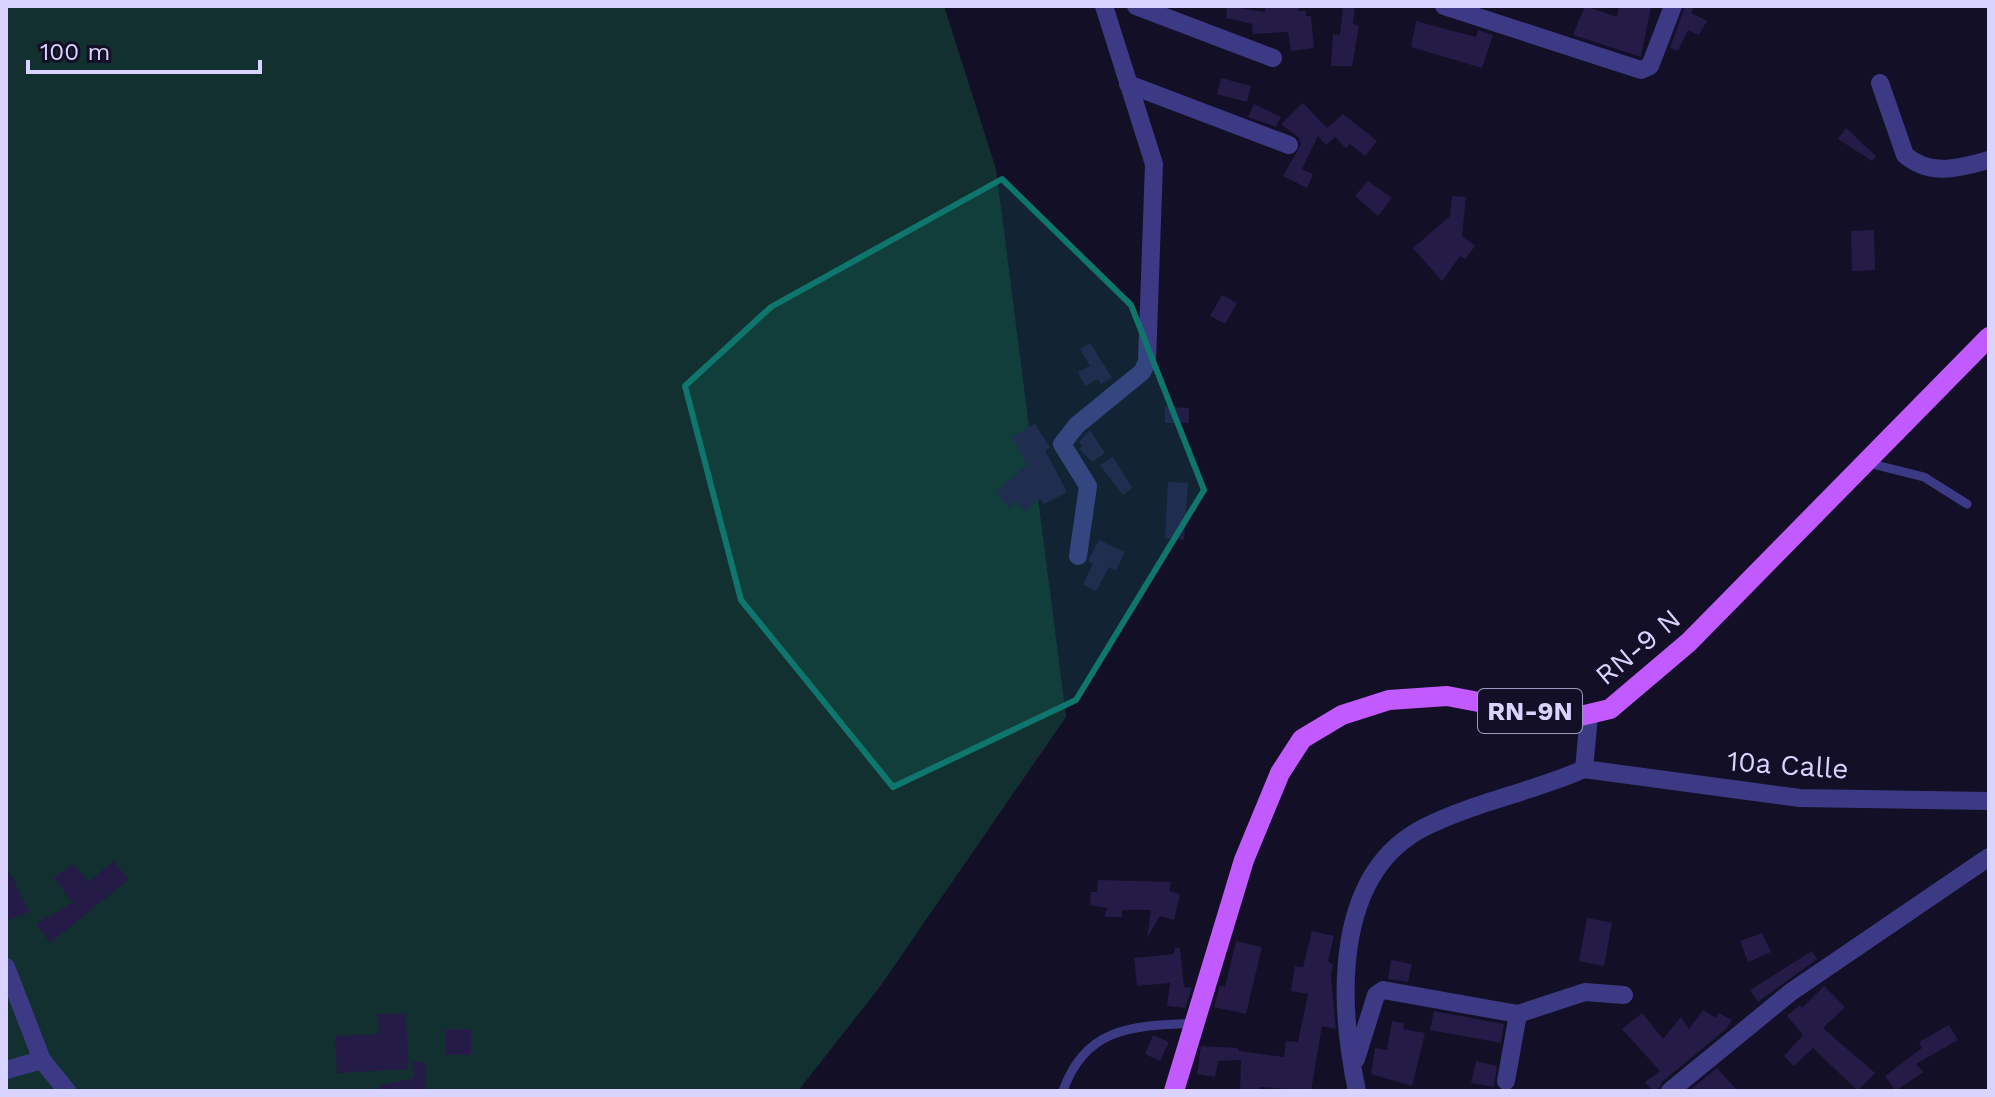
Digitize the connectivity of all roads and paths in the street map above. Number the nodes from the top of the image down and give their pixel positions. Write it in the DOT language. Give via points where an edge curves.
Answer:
graph roads {
  1 [pos="1104,6"];
  2 [pos="1136,6"];
  3 [pos="1444,6"];
  4 [pos="1673,6"];
  5 [pos="1273,58"];
  6 [pos="1880,83"];
  7 [pos="1128,84"];
  8 [pos="1289,145"];
  9 [pos="1989,160"];
  10 [pos="1989,337"];
  11 [pos="1868,463"];
  12 [pos="1967,504"];
  13 [pos="1078,556"];
  14 [pos="1589,716"];
  15 [pos="1584,769"];
  16 [pos="1989,801"];
  17 [pos="1989,857"];
  18 [pos="6,967"];
  19 [pos="1624,995"];
  20 [pos="1518,1014"];
  21 [pos="1196,1023"];
  22 [pos="42,1060"];
  23 [pos="6,1070"];
  24 [pos="1353,1070"];
  25 [pos="1506,1081"];
  26 [pos="67,1091"];
  27 [pos="1063,1091"];
  28 [pos="1174,1091"];
  29 [pos="1357,1091"];
  30 [pos="1670,1091"];
  1 -- 7 [label="street"];
  2 -- 5 [label="street"];
  3 -- 4 [label="street" via="1641,70 1650,66"];
  6 -- 9 [label="street" via="1911,160 1930,169 1951,170"];
  7 -- 8 [label="street"];
  7 -- 13 [label="street" via="1155,175 1147,362 1062,444 1088,486"];
  10 -- 11 [label="main road, RN-9 N / RN-9N"];
  11 -- 12 [label="lane" via="1924,477"];
  11 -- 14 [label="main road, RN-9 N / RN-9N" via="1689,642 1610,709"];
  14 -- 15 [label="street"];
  14 -- 21 [label="main road, RN-9 N / RN-9N" via="1568,719 1447,696 1389,700 1342,715 1302,739 1280,773 1244,860"];
  15 -- 16 [label="street, 10a Calle" via="1800,798"];
  15 -- 24 [label="street" via="1421,829 1375,874 1348,937"];
  17 -- 30 [label="street" via="1791,992"];
  18 -- 22 [label="street"];
  19 -- 20 [label="street" via="1585,992"];
  20 -- 24 [label="street" via="1383,990 1376,995"];
  20 -- 25 [label="street"];
  21 -- 27 [label="lane" via="1130,1026 1090,1048"];
  21 -- 28 [label="main road, RN-9 N / RN-9N"];
  22 -- 23 [label="street"];
  22 -- 26 [label="street"];
  24 -- 29 [label="street"];
}
